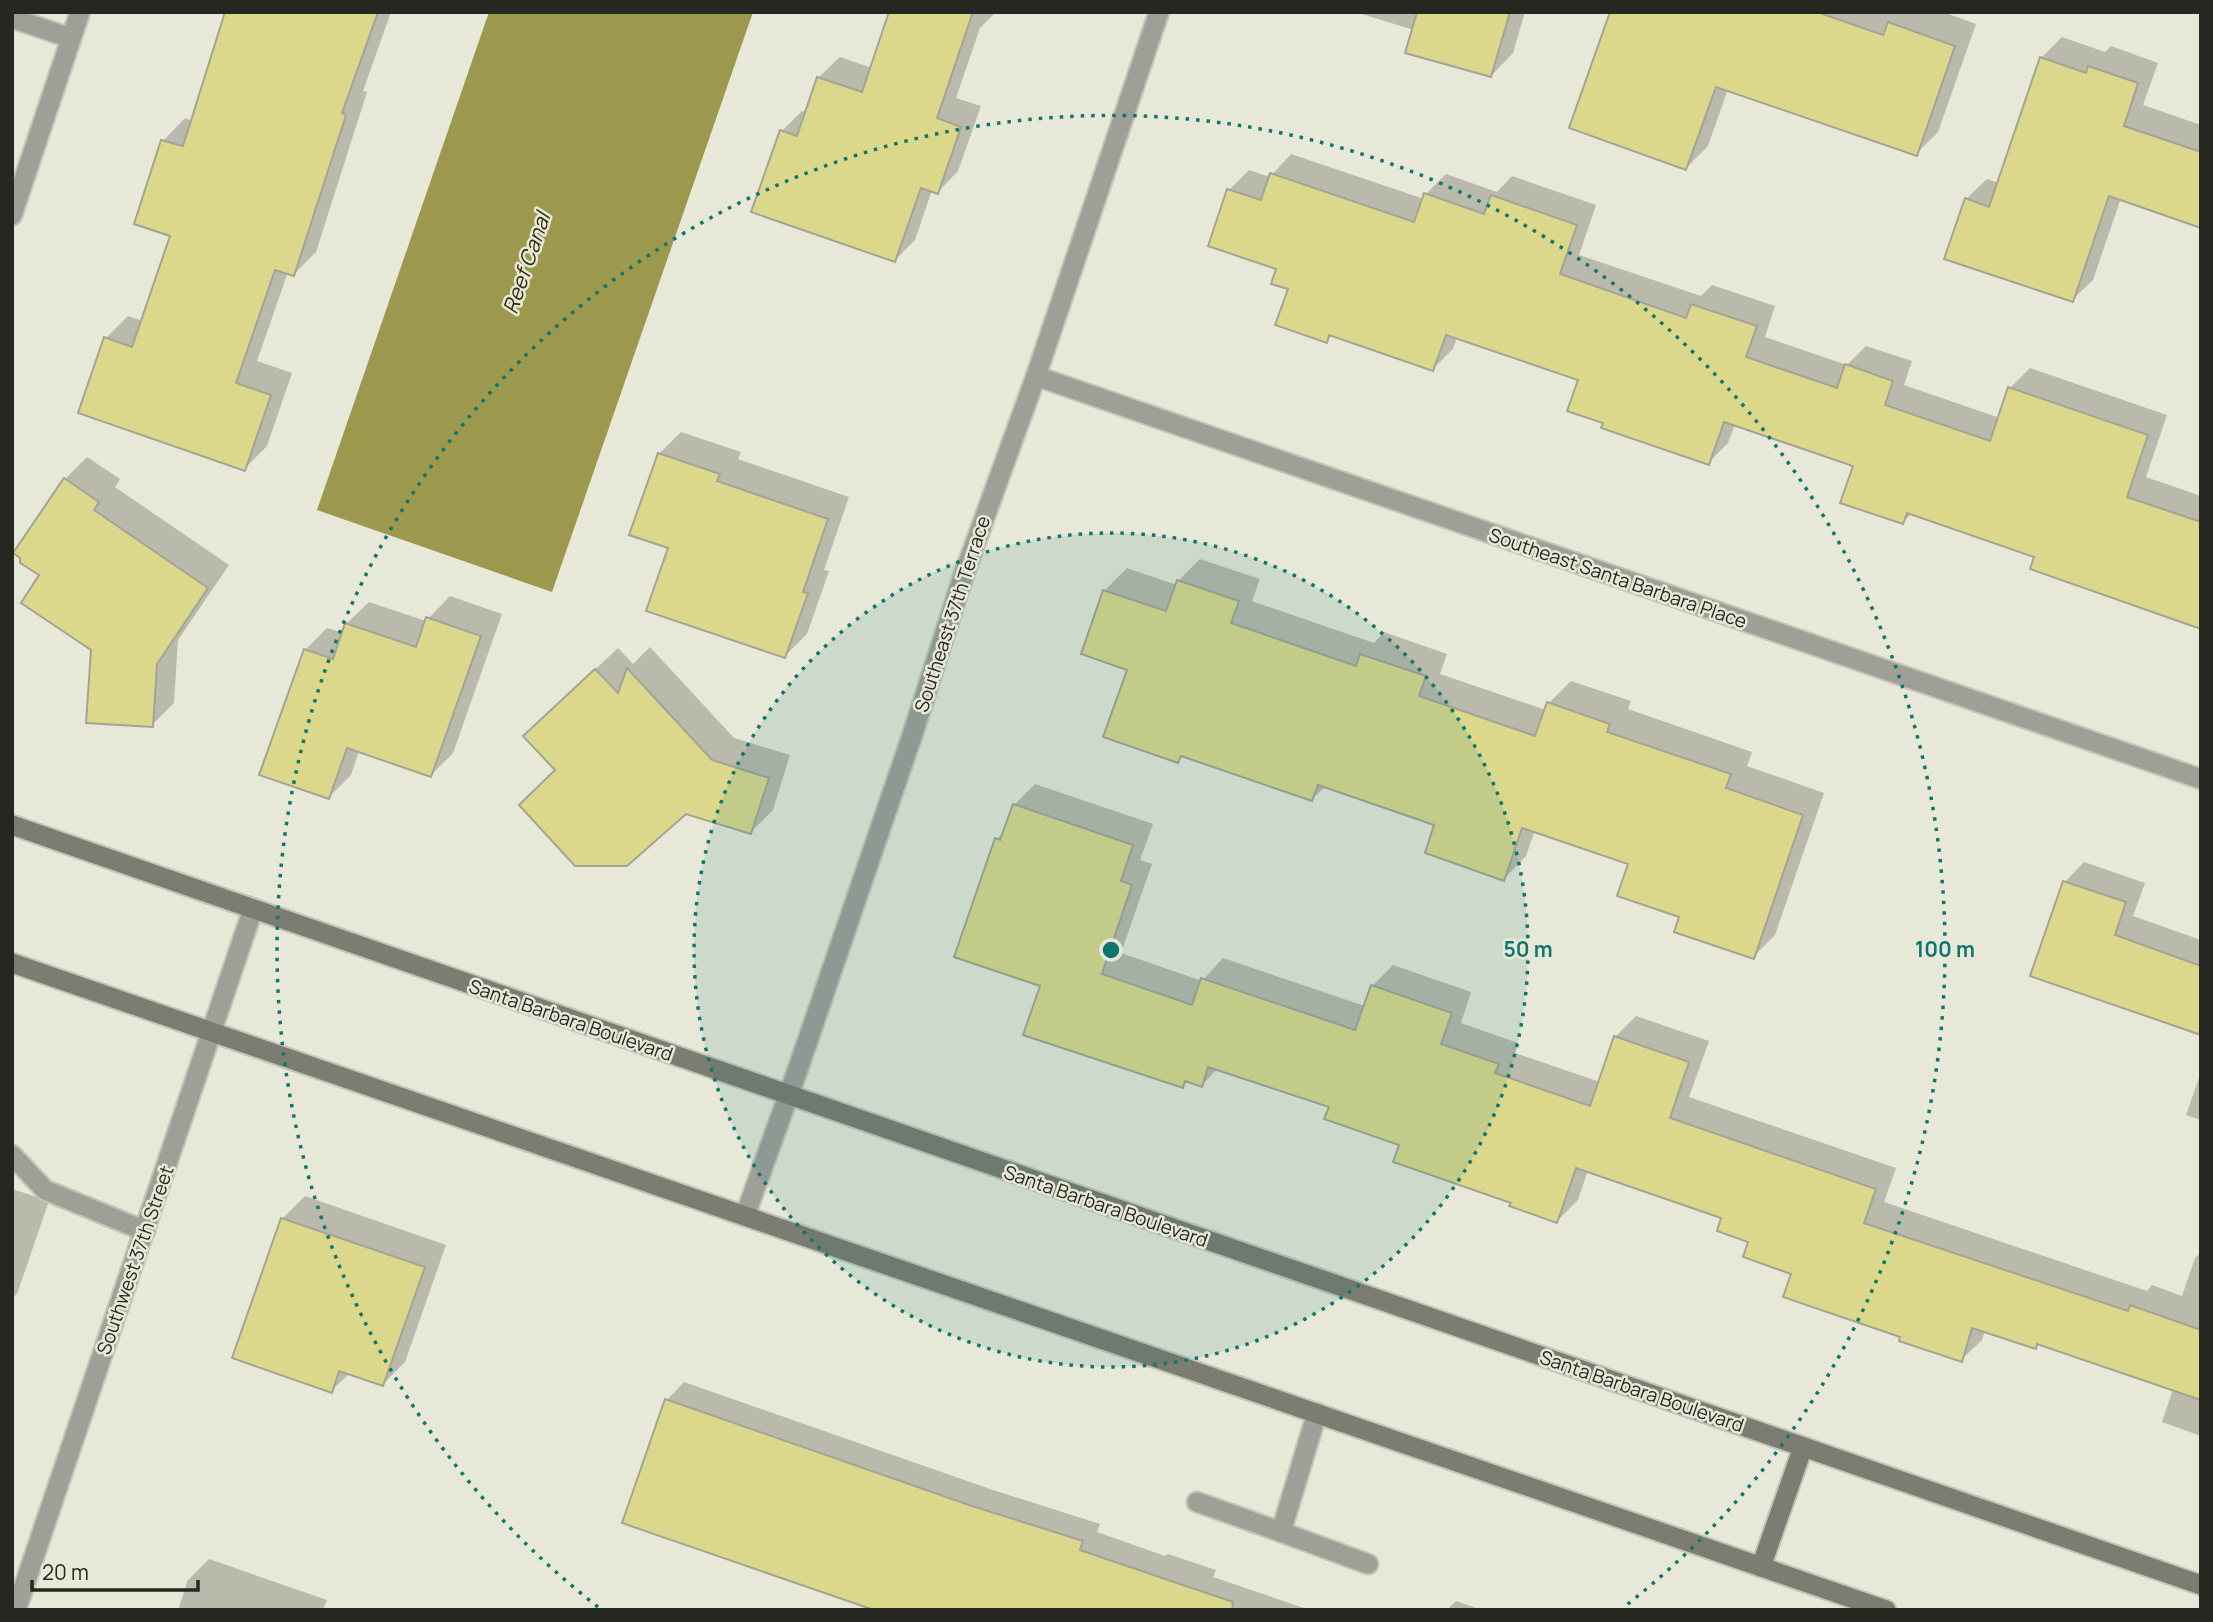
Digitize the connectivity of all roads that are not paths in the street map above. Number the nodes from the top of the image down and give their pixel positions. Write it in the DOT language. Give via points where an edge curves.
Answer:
graph roads {
  1 [pos="80,12"];
  2 [pos="1159,12"];
  3 [pos="12,18"];
  4 [pos="70,38"];
  5 [pos="12,215"];
  6 [pos="1036,376"];
  7 [pos="2201,779"];
  8 [pos="12,825"];
  9 [pos="253,909"];
  10 [pos="12,963"];
  11 [pos="212,1032"];
  12 [pos="789,1096"];
  13 [pos="12,1155"];
  14 [pos="745,1216"];
  15 [pos="145,1231"];
  16 [pos="1317,1413"];
  17 [pos="1802,1447"];
  18 [pos="1197,1502"];
  19 [pos="1281,1532"];
  20 [pos="1368,1564"];
  21 [pos="1761,1567"];
  22 [pos="2201,1585"];
  23 [pos="16,1610"];
  24 [pos="1886,1610"];
  1 -- 4 [label="street"];
  2 -- 6 [label="street, Southeast 37th Terrace"];
  3 -- 4 [label="street"];
  4 -- 5 [label="street"];
  6 -- 7 [label="street, Southeast Santa Barbara Place"];
  6 -- 12 [label="street, Southeast 37th Terrace" via="963,577"];
  8 -- 9 [label="main road, Santa Barbara Boulevard"];
  9 -- 11 [label="street, Southwest 37th Street"];
  9 -- 12 [label="main road, Santa Barbara Boulevard"];
  10 -- 11 [label="main road"];
  11 -- 14 [label="main road"];
  11 -- 15 [label="street, Southwest 37th Street"];
  12 -- 14 [label="street, Southeast 37th Terrace"];
  12 -- 17 [label="main road, Santa Barbara Boulevard"];
  13 -- 15 [label="street" via="45,1190"];
  14 -- 16 [label="main road"];
  15 -- 23 [label="street, Southwest 37th Street"];
  16 -- 19 [label="street"];
  16 -- 21 [label="main road"];
  17 -- 21 [label="main road"];
  17 -- 22 [label="main road, Santa Barbara Boulevard"];
  18 -- 19 [label="street"];
  19 -- 20 [label="street"];
  21 -- 24 [label="main road"];
}
